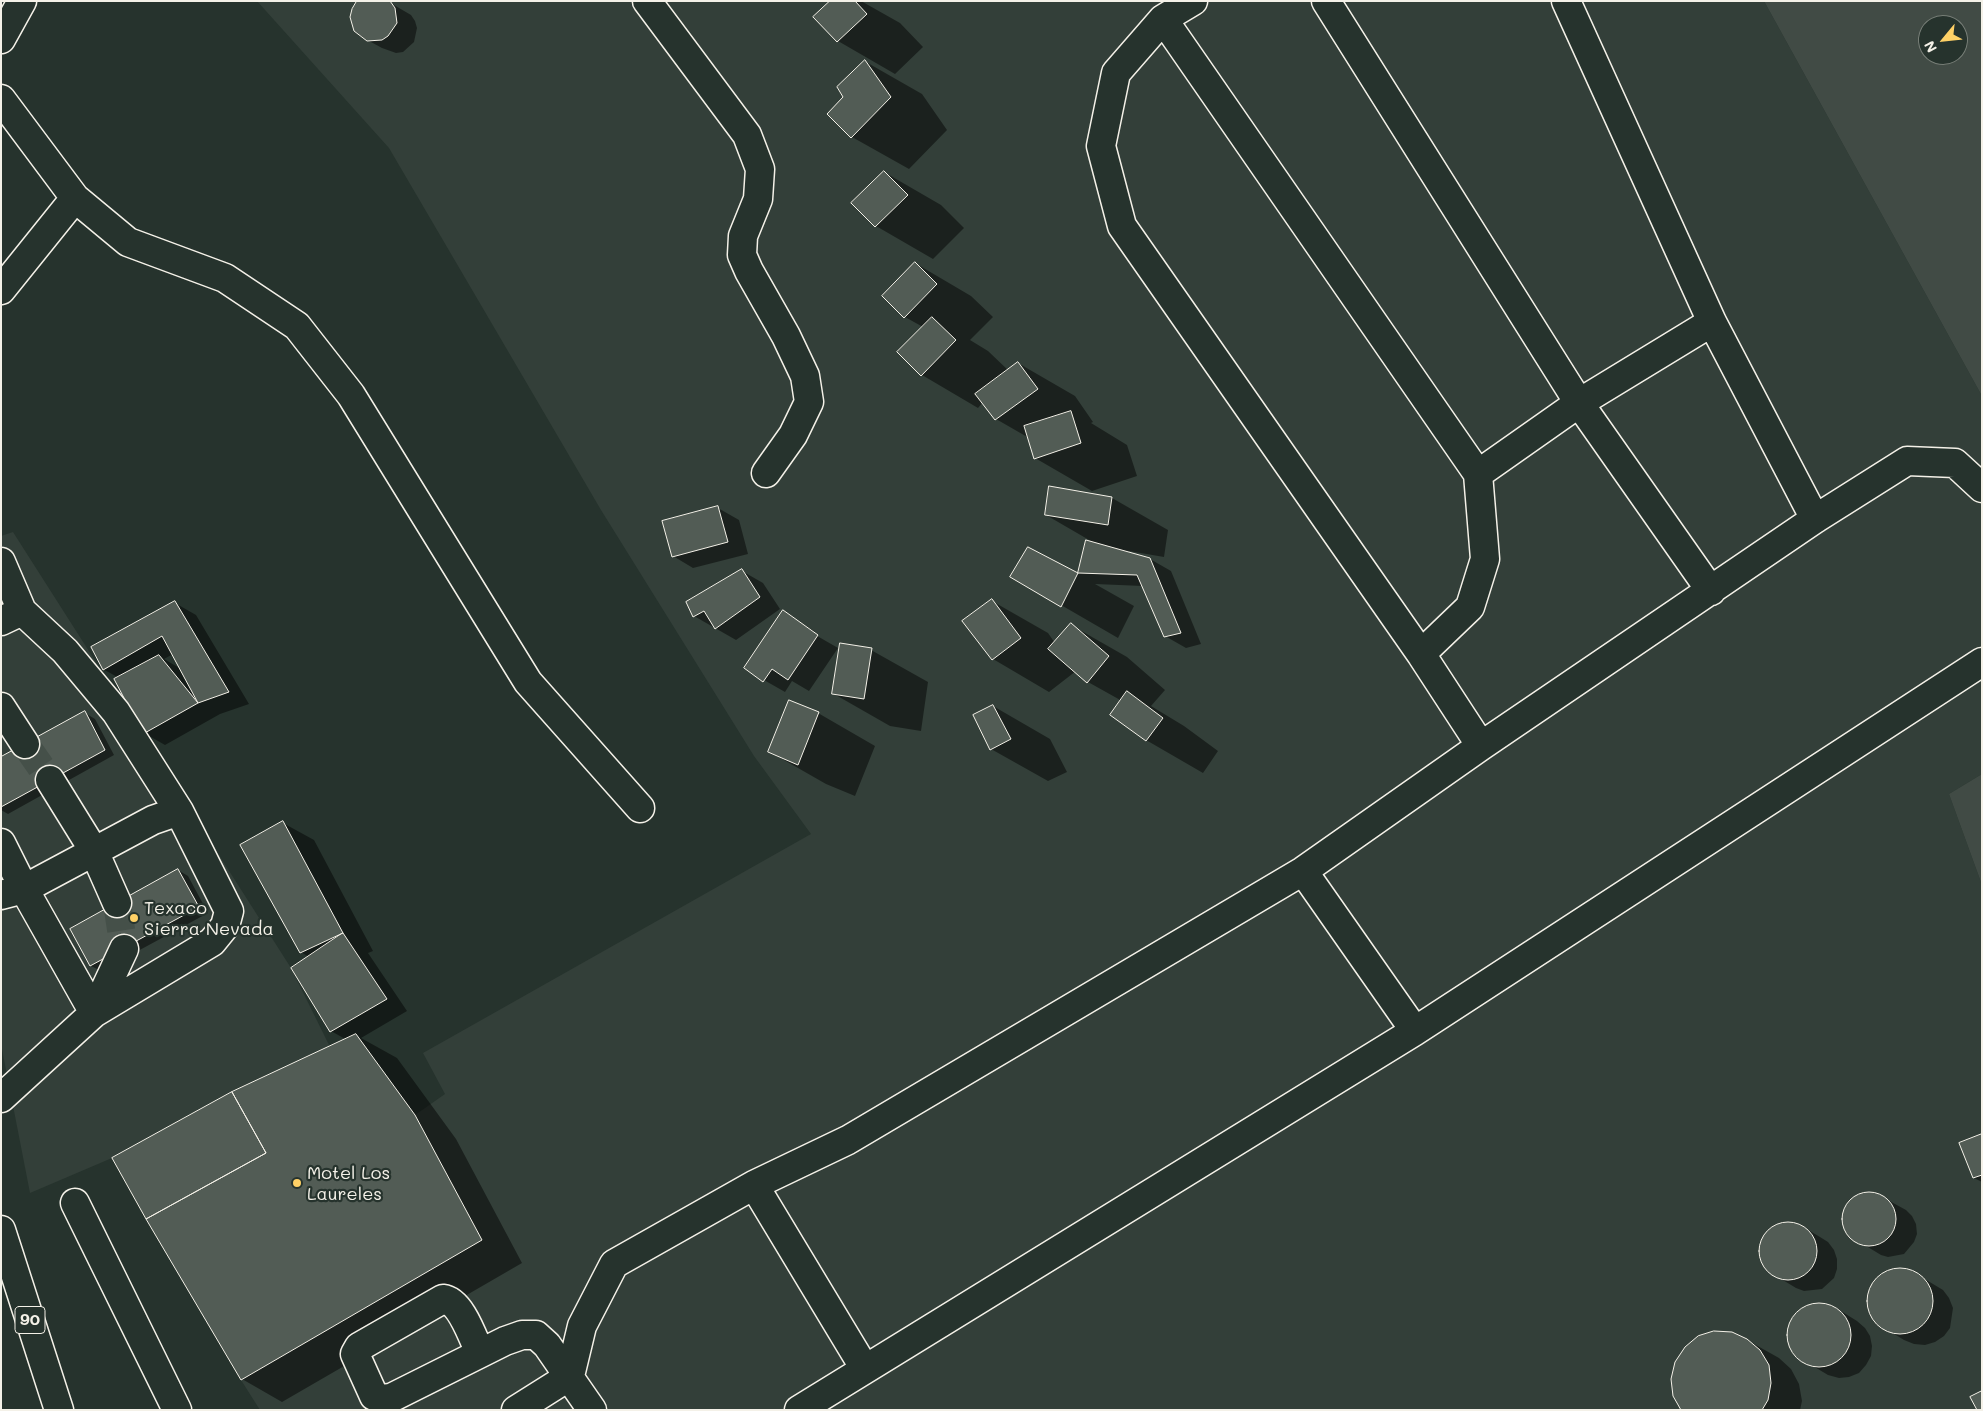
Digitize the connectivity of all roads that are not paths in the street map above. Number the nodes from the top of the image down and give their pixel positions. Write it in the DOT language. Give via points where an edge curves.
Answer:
graph roads {
  1 [pos="22,1"];
  2 [pos="647,1"];
  3 [pos="1193,1"];
  4 [pos="1326,1"];
  5 [pos="1566,1"];
  6 [pos="1163,19"];
  7 [pos="1,39"];
  8 [pos="1,99"];
  9 [pos="75,198"];
  10 [pos="1,290"];
  11 [pos="1712,322"];
  12 [pos="1579,403"];
  13 [pos="766,473"];
  14 [pos="1478,474"];
  15 [pos="1982,488"];
  16 [pos="1815,519"];
  17 [pos="1,562"];
  18 [pos="1711,591"];
  19 [pos="12,616"];
  20 [pos="1421,654"];
  21 [pos="1982,662"];
  22 [pos="1,707"];
  23 [pos="25,744"];
  24 [pos="1481,746"];
  25 [pos="50,780"];
  26 [pos="640,808"];
  27 [pos="179,811"];
  28 [pos="1,843"];
  29 [pos="94,851"];
  30 [pos="1303,871"];
  31 [pos="12,892"];
  32 [pos="117,903"];
  33 [pos="124,948"];
  34 [pos="94,1013"];
  35 [pos="1415,1031"];
  36 [pos="1,1098"];
  37 [pos="754,1185"];
  38 [pos="75,1203"];
  39 [pos="1,1230"];
  40 [pos="480,1353"];
  41 [pos="865,1369"];
  42 [pos="570,1376"];
  43 [pos="59,1410"];
  44 [pos="177,1410"];
  45 [pos="516,1410"];
  46 [pos="592,1410"];
  47 [pos="799,1410"];
  1 -- 7 [label="main road"];
  2 -- 13 [label="main road" via="747,135 760,169 758,200 743,236 742,255 805,376 809,402 793,435"];
  3 -- 6 [label="main road"];
  4 -- 12 [label="main road"];
  5 -- 11 [label="main road"];
  6 -- 14 [label="main road"];
  6 -- 20 [label="main road" via="1116,73 1101,146 1122,226"];
  8 -- 9 [label="main road"];
  9 -- 10 [label="main road"];
  9 -- 26 [label="main road" via="128,242 224,278 297,326 351,394 528,682"];
  11 -- 12 [label="main road"];
  11 -- 16 [label="main road"];
  12 -- 14 [label="main road"];
  12 -- 18 [label="main road"];
  14 -- 20 [label="main road" via="1485,558 1470,607"];
  15 -- 16 [label="main road" via="1955,462 1907,461"];
  16 -- 18 [label="main road"];
  17 -- 19 [label="main road"];
  18 -- 24 [label="main road"];
  19 -- 27 [label="main road" via="65,651 116,712"];
  20 -- 24 [label="main road"];
  21 -- 35 [label="main road"];
  22 -- 23 [label="main road"];
  24 -- 30 [label="main road"];
  25 -- 29 [label="main road"];
  27 -- 29 [label="main road" via="153,820"];
  27 -- 34 [label="main road" via="229,911 225,926 212,942"];
  28 -- 31 [label="main road"];
  29 -- 31 [label="main road"];
  29 -- 32 [label="main road"];
  30 -- 35 [label="main road"];
  30 -- 37 [label="main road" via="848,1140"];
  31 -- 34 [label="main road"];
  33 -- 34 [label="main road"];
  34 -- 36 [label="main road"];
  35 -- 41 [label="main road"];
  37 -- 41 [label="main road"];
  37 -- 42 [label="main road" via="614,1264 582,1326"];
  38 -- 44 [label="main road"];
  39 -- 43 [label="main road, 90"];
  40 -- 42 [label="main road" via="522,1335 536,1336 548,1345"];
  41 -- 47 [label="main road"];
  42 -- 45 [label="main road"];
  42 -- 46 [label="main road"];
}
